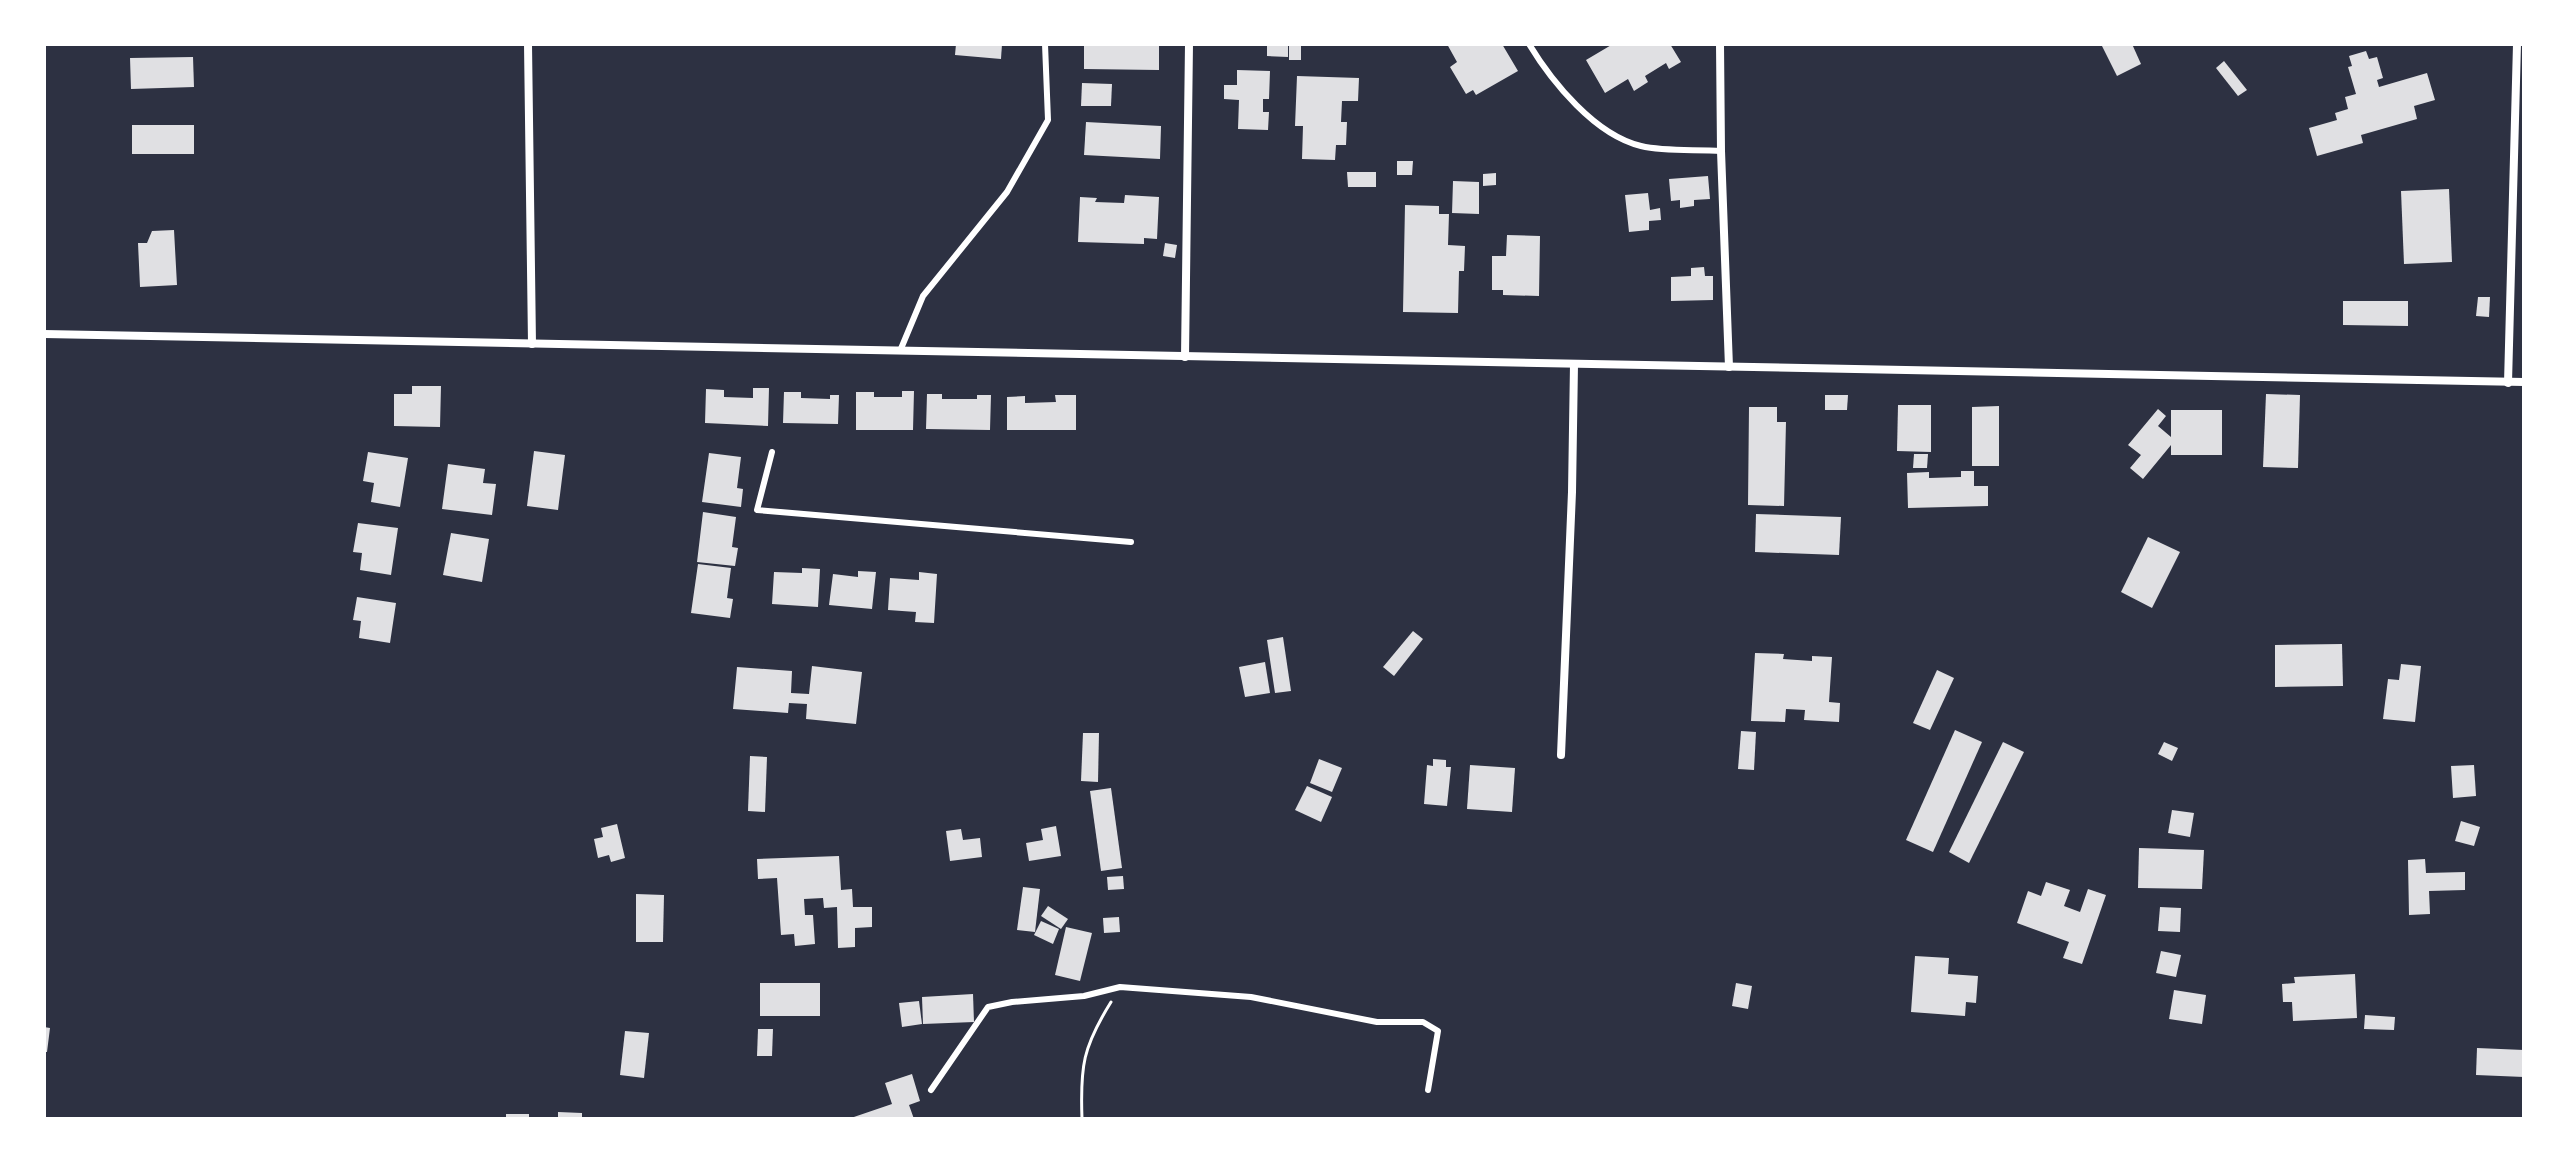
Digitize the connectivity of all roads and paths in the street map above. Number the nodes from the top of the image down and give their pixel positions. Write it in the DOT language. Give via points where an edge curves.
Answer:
graph roads {
  1 [pos="528,44"];
  2 [pos="1045,44"];
  3 [pos="1189,44"];
  4 [pos="1529,44"];
  5 [pos="1720,44"];
  6 [pos="2517,44"];
  7 [pos="1721,151"];
  8 [pos="44,334"];
  9 [pos="532,344"];
  10 [pos="900,351"];
  11 [pos="1185,357"];
  12 [pos="1574,364"];
  13 [pos="1729,367"];
  14 [pos="2524,382"];
  15 [pos="2508,383"];
  16 [pos="772,452"];
  17 [pos="1131,542"];
  18 [pos="1561,755"];
  19 [pos="1120,987"];
  20 [pos="931,1090"];
  21 [pos="1428,1090"];
  22 [pos="1082,1119"];
  1 -- 9 [label="street"];
  2 -- 10 [label="lane" via="1048,120 1007,192 923,296"];
  3 -- 11 [label="street"];
  4 -- 7 [label="lane" via="1574,103 1619,137 1641,146"];
  5 -- 7 [label="street"];
  6 -- 15 [label="street"];
  7 -- 13 [label="street"];
  8 -- 9 [label="street"];
  9 -- 10 [label="street"];
  10 -- 11 [label="street"];
  11 -- 12 [label="street"];
  12 -- 13 [label="street"];
  12 -- 18 [label="street"];
  13 -- 15 [label="street"];
  14 -- 15 [label="street"];
  16 -- 17 [label="lane" via="757,510"];
  19 -- 20 [label="lane" via="988,1007"];
  19 -- 21 [label="lane" via="1251,997 1377,1022 1423,1022 1438,1031"];
  19 -- 22 [label="path" via="1091,1034 1080,1077"];
}
